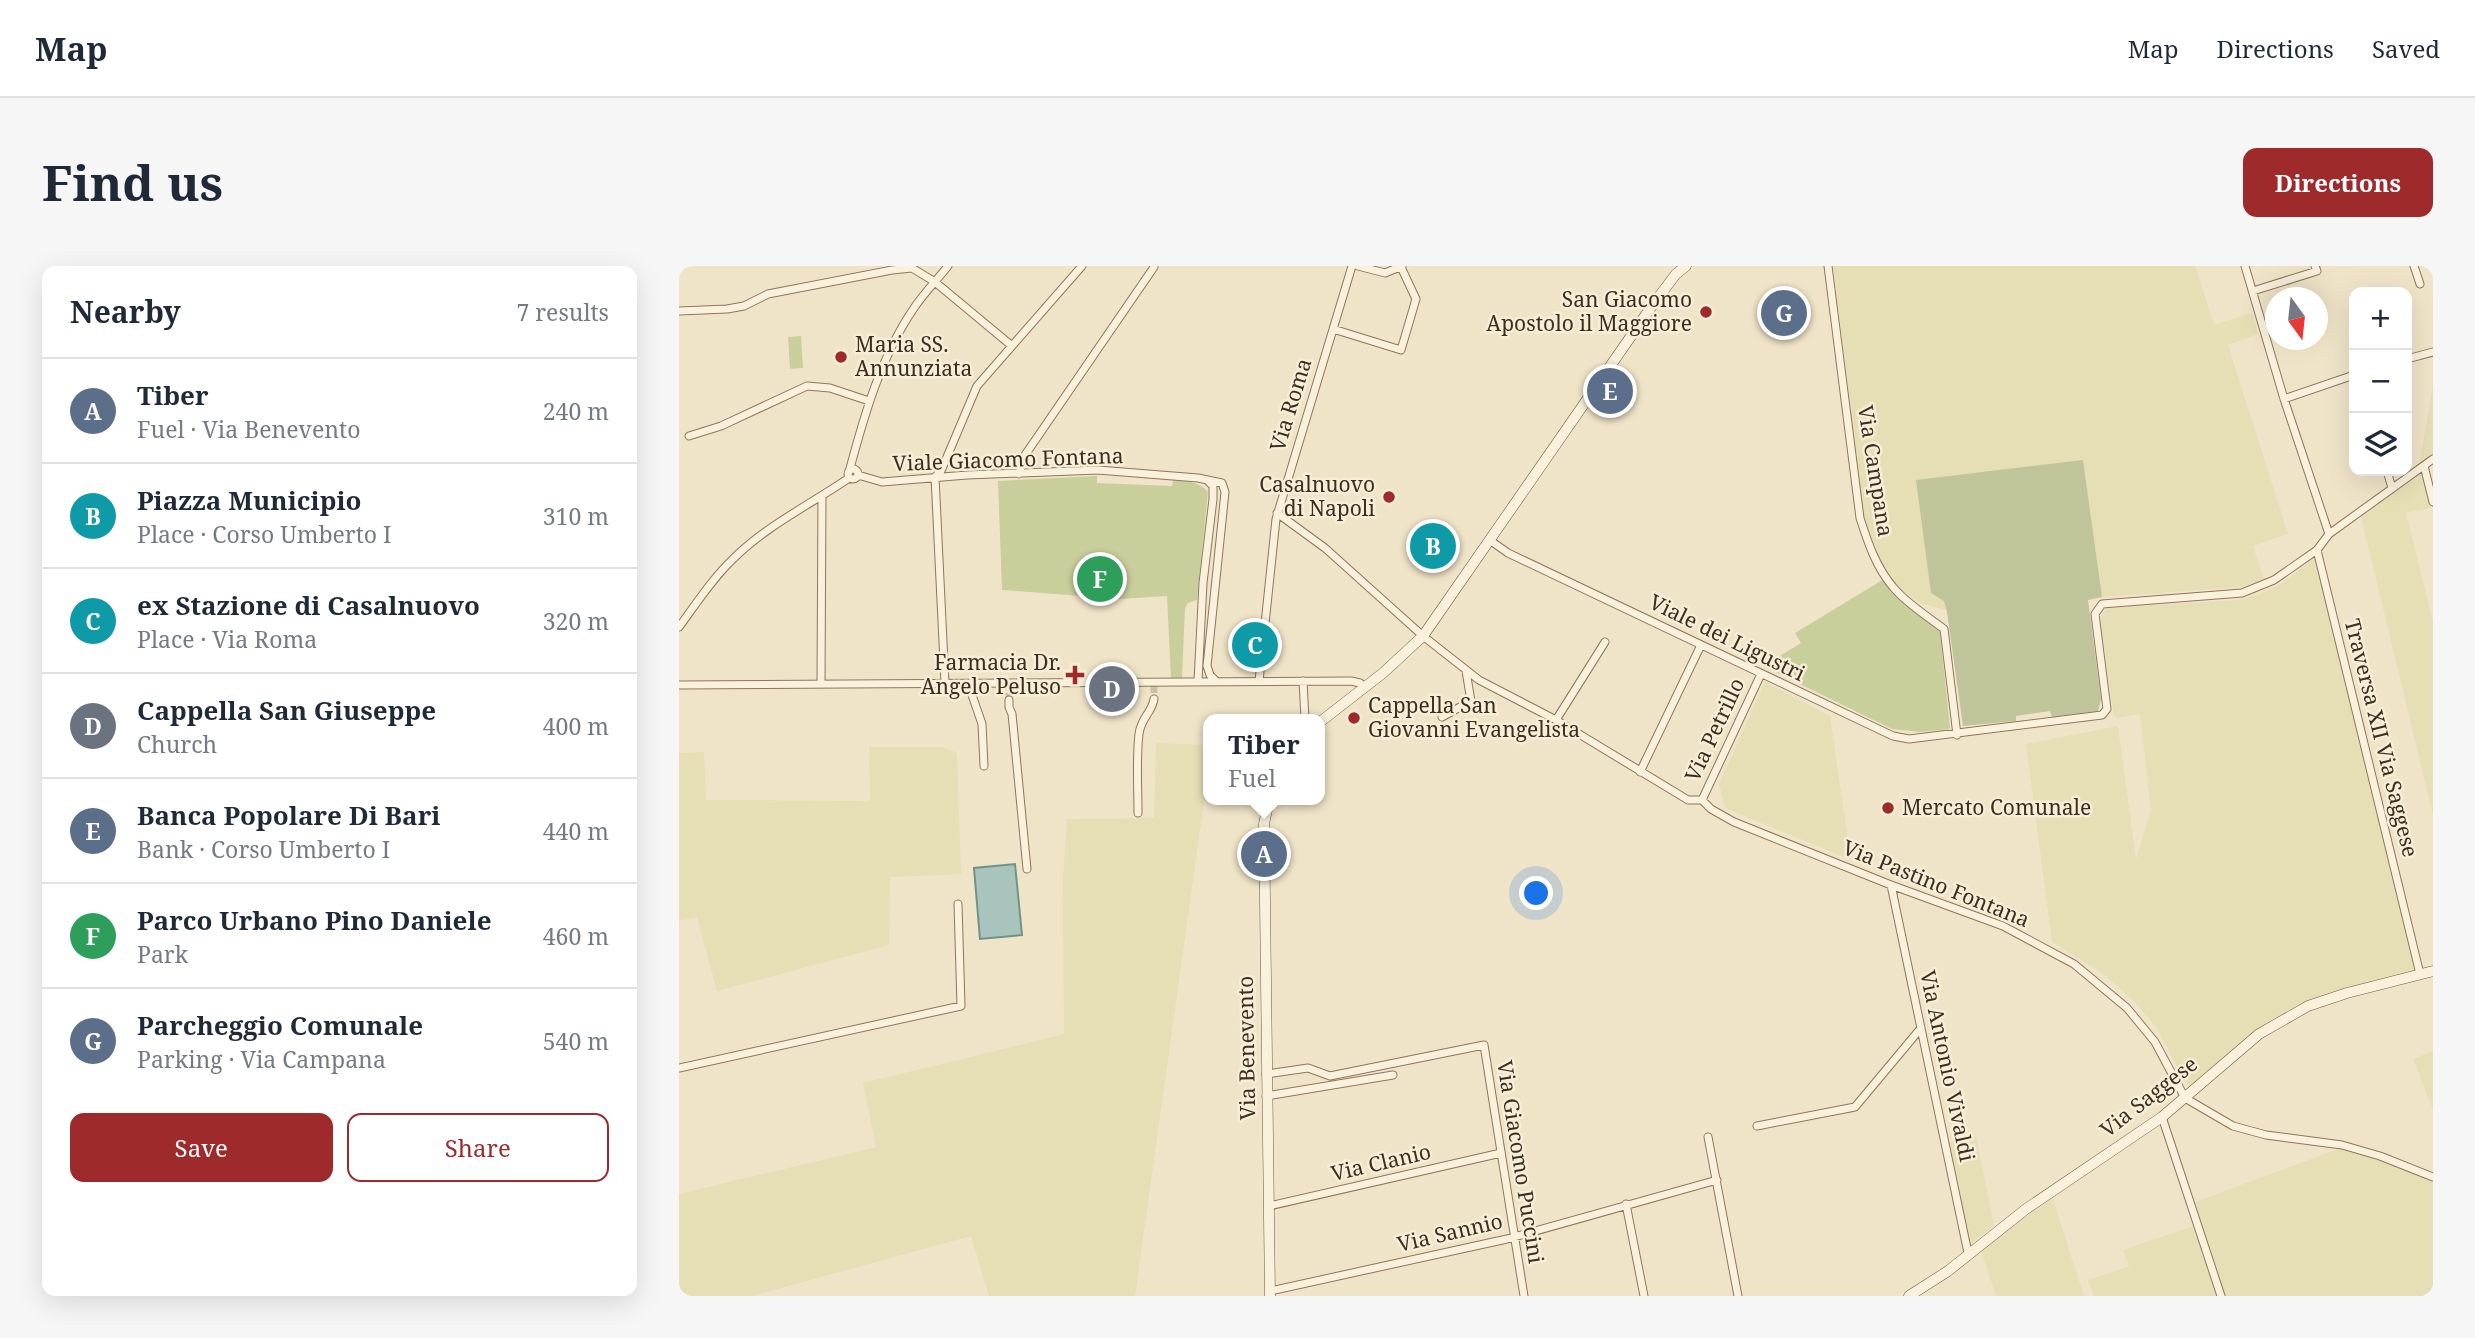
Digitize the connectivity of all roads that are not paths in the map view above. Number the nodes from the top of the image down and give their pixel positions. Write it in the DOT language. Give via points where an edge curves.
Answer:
graph roads {
  1 [pos="948,266"];
  2 [pos="1082,266"];
  3 [pos="1352,266"];
  4 [pos="1358,266"];
  5 [pos="1402,266"];
  6 [pos="1686,266"];
  7 [pos="1828,266"];
  8 [pos="2245,266"];
  9 [pos="2315,266"];
  10 [pos="2414,266"];
  11 [pos="1154,267"];
  12 [pos="1675,270"];
  13 [pos="935,282"];
  14 [pos="2420,284"];
  15 [pos="2253,291"];
  16 [pos="679,311"];
  17 [pos="1333,329"];
  18 [pos="1012,346"];
  19 [pos="2433,352"];
  20 [pos="2412,358"];
  21 [pos="2349,377"];
  22 [pos="2284,399"];
  23 [pos="870,401"];
  24 [pos="689,436"];
  25 [pos="2433,459"];
  26 [pos="2424,466"];
  27 [pos="1019,474"];
  28 [pos="849,475"];
  29 [pos="2388,476"];
  30 [pos="935,477"];
  31 [pos="1207,480"];
  32 [pos="2392,488"];
  33 [pos="822,496"];
  34 [pos="2433,502"];
  35 [pos="1277,513"];
  36 [pos="2329,534"];
  37 [pos="1491,541"];
  38 [pos="2317,550"];
  39 [pos="679,627"];
  40 [pos="1423,636"];
  41 [pos="1605,642"];
  42 [pos="1701,645"];
  43 [pos="1466,670"];
  44 [pos="1761,674"];
  45 [pos="1198,681"];
  46 [pos="1216,681"];
  47 [pos="1259,681"];
  48 [pos="1303,681"];
  49 [pos="945,682"];
  50 [pos="821,684"];
  51 [pos="971,684"];
  52 [pos="679,685"];
  53 [pos="1364,687"];
  54 [pos="1154,699"];
  55 [pos="1009,700"];
  56 [pos="1305,714"];
  57 [pos="1325,718"];
  58 [pos="1443,718"];
  59 [pos="1556,720"];
  60 [pos="1957,735"];
  61 [pos="983,766"];
  62 [pos="1640,772"];
  63 [pos="1702,800"];
  64 [pos="1268,805"];
  65 [pos="1138,813"];
  66 [pos="1027,869"];
  67 [pos="1891,885"];
  68 [pos="958,904"];
  69 [pos="2433,971"];
  70 [pos="2420,974"];
  71 [pos="1921,1028"];
  72 [pos="679,1068"];
  73 [pos="1266,1074"];
  74 [pos="1393,1075"];
  75 [pos="1266,1096"];
  76 [pos="2185,1098"];
  77 [pos="2162,1117"];
  78 [pos="1757,1126"];
  79 [pos="1708,1137"];
  80 [pos="1501,1153"];
  81 [pos="2433,1177"];
  82 [pos="1717,1180"];
  83 [pos="1626,1204"];
  84 [pos="1269,1206"];
  85 [pos="1514,1236"];
  86 [pos="1968,1253"];
  87 [pos="1270,1293"];
  88 [pos="1524,1296"];
  89 [pos="1644,1296"];
  90 [pos="1738,1296"];
  91 [pos="1909,1296"];
  92 [pos="2221,1296"];
  1 -- 13 [label="street"];
  2 -- 18 [label="street"];
  3 -- 17 [label="street, Via Roma"];
  4 -- 5 [label="street" via="1385,273"];
  5 -- 17 [label="street" via="1416,299 1401,349"];
  6 -- 12 [label="main road"];
  7 -- 60 [label="street, Via Campana" via="1860,518 1882,573 1944,629"];
  8 -- 15 [label="street"];
  9 -- 15 [label="street" via="2317,271"];
  10 -- 14 [label="street"];
  11 -- 27 [label="street" via="1023,458"];
  12 -- 37 [label="main road"];
  13 -- 16 [label="street" via="912,268 892,270 768,294 744,306"];
  13 -- 18 [label="street"];
  13 -- 23 [label="street" via="914,307"];
  15 -- 22 [label="street"];
  17 -- 35 [label="street, Via Roma"];
  18 -- 30 [label="street" via="977,386"];
  19 -- 20 [label="street"];
  21 -- 22 [label="street"];
  22 -- 36 [label="street"];
  23 -- 24 [label="street" via="807,386"];
  23 -- 28 [label="street"];
  25 -- 26 [label="street"];
  26 -- 32 [label="street"];
  26 -- 34 [label="street"];
  27 -- 30 [label="street, Viale Giacomo Fontana"];
  27 -- 31 [label="street, Viale Giacomo Fontana" via="1098,470"];
  28 -- 30 [label="street, Viale Giacomo Fontana" via="881,481"];
  28 -- 33 [label="street"];
  29 -- 32 [label="street"];
  30 -- 49 [label="street"];
  31 -- 45 [label="street" via="1213,486 1213,499"];
  31 -- 46 [label="street" via="1222,483 1225,492 1207,667"];
  32 -- 36 [label="street"];
  33 -- 39 [label="street" via="734,557"];
  33 -- 50 [label="street"];
  35 -- 40 [label="street" via="1325,548"];
  35 -- 47 [label="street, Via Roma"];
  36 -- 38 [label="street"];
  37 -- 40 [label="main road"];
  37 -- 42 [label="street, Viale dei Ligustri" via="1507,553"];
  38 -- 60 [label="street, Viale dei Ligustri" via="2274,580 2242,593 2102,604 2095,614 2106,713"];
  38 -- 70 [label="street, Traversa XII Via Saggese"];
  40 -- 43 [label="street, Via Pastino Fontana"];
  40 -- 53 [label="main road"];
  41 -- 59 [label="street"];
  42 -- 44 [label="street, Viale dei Ligustri"];
  42 -- 62 [label="street"];
  43 -- 58 [label="street" via="1471,701"];
  43 -- 59 [label="street, Via Pastino Fontana"];
  44 -- 60 [label="street, Viale dei Ligustri" via="1893,736"];
  44 -- 63 [label="street, Via Petrillo"];
  45 -- 46 [label="street"];
  45 -- 51 [label="street"];
  46 -- 47 [label="street"];
  47 -- 48 [label="street"];
  48 -- 53 [label="street" via="1351,681"];
  48 -- 56 [label="street"];
  49 -- 50 [label="street"];
  49 -- 51 [label="street"];
  50 -- 52 [label="street"];
  51 -- 61 [label="street" via="982,724"];
  53 -- 57 [label="main road"];
  54 -- 65 [label="street" via="1139,734"];
  55 -- 66 [label="street"];
  59 -- 62 [label="street, Via Pastino Fontana"];
  62 -- 63 [label="street, Via Pastino Fontana" via="1688,800"];
  63 -- 67 [label="street, Via Pastino Fontana" via="1734,822"];
  64 -- 73 [label="main road, Via Benevento" via="1264,824"];
  67 -- 71 [label="street, Via Antonio Vivaldi"];
  67 -- 76 [label="street, Via Pastino Fontana" via="2003,926 2074,964 2127,1008 2155,1042"];
  68 -- 72 [label="street" via="961,1006"];
  69 -- 70 [label="main road, Via Saggese"];
  70 -- 76 [label="main road, Via Saggese" via="2308,1006 2259,1034"];
  71 -- 78 [label="street" via="1855,1107"];
  71 -- 86 [label="street, Via Antonio Vivaldi"];
  73 -- 75 [label="main road, Via Benevento"];
  73 -- 80 [label="street, Via Giacomo Puccini" via="1308,1068 1330,1076 1484,1045"];
  74 -- 75 [label="street"];
  75 -- 84 [label="main road, Via Benevento"];
  76 -- 77 [label="main road, Via Saggese"];
  76 -- 81 [label="street" via="2233,1126 2342,1145"];
  77 -- 86 [label="main road, Via Saggese"];
  77 -- 92 [label="street"];
  79 -- 82 [label="street"];
  80 -- 84 [label="street, Via Clanio"];
  80 -- 85 [label="street, Via Giacomo Puccini"];
  82 -- 83 [label="street, Via Sannio"];
  82 -- 90 [label="street"];
  83 -- 85 [label="street, Via Sannio"];
  83 -- 89 [label="street"];
  84 -- 87 [label="main road, Via Benevento"];
  85 -- 87 [label="street, Via Sannio"];
  85 -- 88 [label="street, Via Giacomo Puccini"];
  86 -- 91 [label="main road, Via Saggese"];
}
